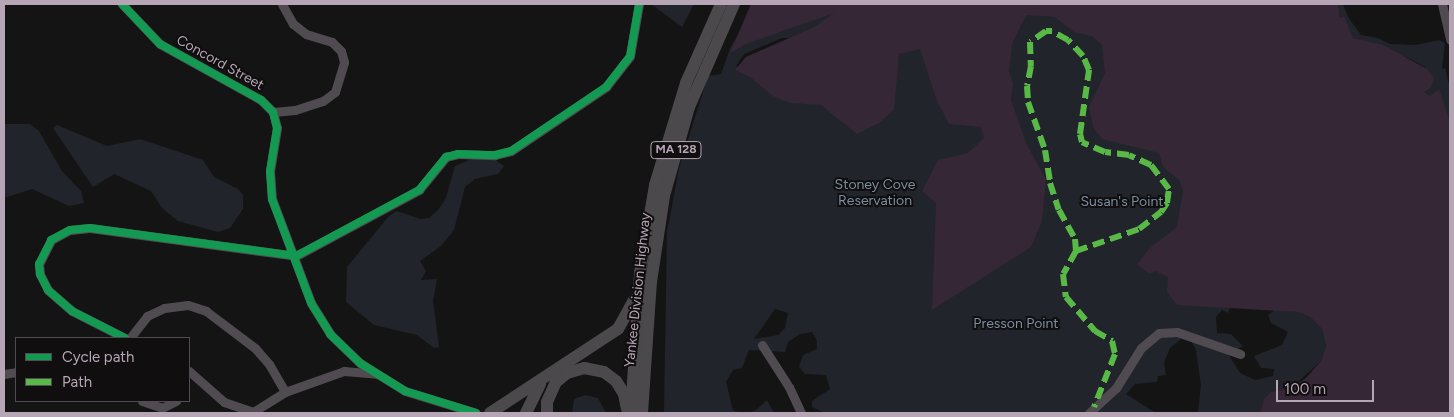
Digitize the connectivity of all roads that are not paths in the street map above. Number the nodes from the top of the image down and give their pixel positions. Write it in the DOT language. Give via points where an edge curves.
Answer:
graph roads {
  1 [pos="122,4"];
  2 [pos="282,4"];
  3 [pos="638,4"];
  4 [pos="721,4"];
  5 [pos="734,4"];
  6 [pos="1442,4"];
  7 [pos="1450,40"];
  8 [pos="273,112"];
  9 [pos="647,226"];
  10 [pos="296,256"];
  11 [pos="124,337"];
  12 [pos="131,337"];
  13 [pos="762,345"];
  14 [pos="1240,354"];
  15 [pos="190,372"];
  16 [pos="377,374"];
  17 [pos="543,380"];
  18 [pos="285,392"];
  19 [pos="145,402"];
  20 [pos="174,402"];
  21 [pos="545,409"];
  22 [pos="476,413"];
  23 [pos="490,413"];
  24 [pos="526,413"];
  25 [pos="629,413"];
  26 [pos="642,413"];
  27 [pos="801,413"];
  28 [pos="1089,413"];
  1 -- 8 [label="street, Concord Street" via="160,44 261,100"];
  2 -- 8 [label="street" via="294,24 306,34 332,42 341,51 344,62 335,92 323,102"];
  3 -- 10 [label="street" via="630,56 611,82 511,151 446,157 419,190"];
  4 -- 9 [label="highway, Yankee Division Highway / MA 128" via="672,122"];
  5 -- 26 [label="highway, Yankee Division Highway / MA 128" via="689,107 664,196 651,282"];
  6 -- 7 [label="street"];
  8 -- 10 [label="street" via="277,128 270,171 272,199"];
  9 -- 17 [label="highway" via="635,298 627,318 614,332"];
  9 -- 25 [label="highway, Yankee Division Highway / MA 128"];
  10 -- 11 [label="street" via="80,229 60,234 45,247 40,274 52,295 72,311"];
  10 -- 16 [label="street" via="311,303 321,322 360,363"];
  12 -- 18 [label="street" via="147,316 164,308 188,305 206,310 255,348 269,364"];
  13 -- 27 [label="street" via="789,387"];
  14 -- 28 [label="street" via="1182,334 1159,334 1129,363 1116,388"];
  15 -- 18 [label="street" via="224,402 241,410 260,410"];
  16 -- 18 [label="street" via="344,371"];
  16 -- 22 [label="street" via="413,394"];
  17 -- 23 [label="highway"];
  17 -- 24 [label="highway"];
  19 -- 20 [label="street" via="162,408"];
  21 -- 25 [label="highway" via="553,386 563,376 580,368 596,369 619,384"];
}
